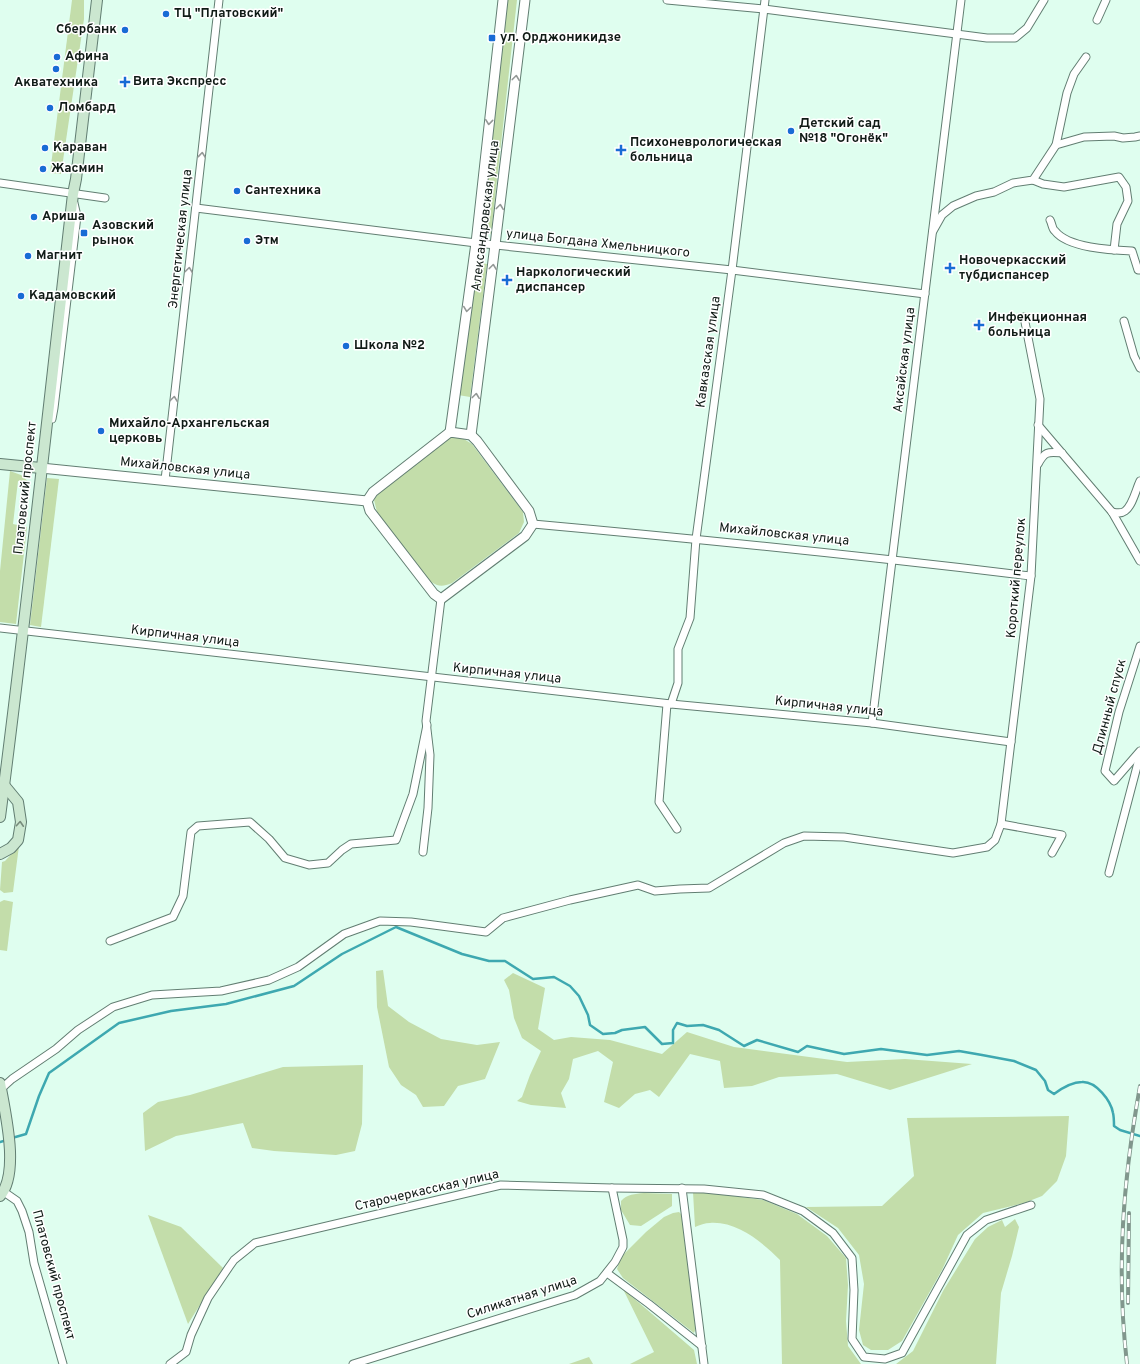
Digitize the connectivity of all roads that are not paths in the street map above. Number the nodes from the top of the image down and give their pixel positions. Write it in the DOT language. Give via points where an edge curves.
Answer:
graph roads {
  1 [pos="91,0"];
  2 [pos="97,0"];
  3 [pos="219,0"];
  4 [pos="503,0"];
  5 [pos="525,0"];
  6 [pos="667,0"];
  7 [pos="765,0"];
  8 [pos="961,0"];
  9 [pos="1044,0"];
  10 [pos="1106,0"];
  11 [pos="764,9"];
  12 [pos="1097,20"];
  13 [pos="957,34"];
  14 [pos="1086,57"];
  15 [pos="1140,136"];
  16 [pos="1056,145"];
  17 [pos="1033,180"];
  18 [pos="0,183"];
  19 [pos="73,194"];
  20 [pos="105,198"];
  21 [pos="196,208"];
  22 [pos="1050,220"];
  23 [pos="932,235"];
  24 [pos="476,243"];
  25 [pos="495,245"];
  26 [pos="1114,250"];
  27 [pos="732,270"];
  28 [pos="1140,270"];
  29 [pos="925,294"];
  30 [pos="1024,317"];
  31 [pos="1124,321"];
  32 [pos="1140,368"];
  33 [pos="1038,425"];
  34 [pos="450,432"];
  35 [pos="471,435"];
  36 [pos="1062,453"];
  37 [pos="0,464"];
  38 [pos="1037,466"];
  39 [pos="41,468"];
  40 [pos="165,480"];
  41 [pos="1140,481"];
  42 [pos="367,501"];
  43 [pos="1112,512"];
  44 [pos="532,524"];
  45 [pos="696,539"];
  46 [pos="892,559"];
  47 [pos="1140,561"];
  48 [pos="1031,576"];
  49 [pos="441,599"];
  50 [pos="0,628"];
  51 [pos="24,631"];
  52 [pos="1140,646"];
  53 [pos="432,678"];
  54 [pos="669,704"];
  55 [pos="872,723"];
  56 [pos="427,725"];
  57 [pos="1011,742"];
  58 [pos="1140,752"];
  59 [pos="1140,755"];
  60 [pos="4,784"];
  61 [pos="0,817"];
  62 [pos="1001,824"];
  63 [pos="677,829"];
  64 [pos="423,852"];
  65 [pos="0,854"];
  66 [pos="1052,854"];
  67 [pos="1109,873"];
  68 [pos="110,941"];
  69 [pos="0,1086"];
  70 [pos="4,1127"];
  71 [pos="612,1188"];
  72 [pos="682,1188"];
  73 [pos="2,1194"];
  74 [pos="1031,1205"];
  75 [pos="607,1273"];
  76 [pos="702,1346"];
  77 [pos="63,1364"];
  78 [pos="170,1364"];
  79 [pos="353,1364"];
  80 [pos="704,1364"];
  1 -- 19 [label="main road, Платовский проспект" via="71,176"];
  2 -- 19 [label="main road, Платовский проспект"];
  21 -- 3 [label="street, Энергетическая улица, one-way"];
  4 -- 24 [label="street, Александровская улица, one-way"];
  25 -- 5 [label="street, Александровская улица, one-way"];
  6 -- 11 [label="street"];
  7 -- 11 [label="street, Кавказская улица"];
  8 -- 13 [label="street, Аксайская улица"];
  9 -- 13 [label="street" via="1027,28 1016,38 986,38"];
  10 -- 12 [label="street"];
  11 -- 13 [label="street"];
  11 -- 27 [label="street, Кавказская улица"];
  13 -- 23 [label="street, Аксайская улица"];
  14 -- 16 [label="street" via="1074,74 1067,93"];
  15 -- 16 [label="street" via="1084,137"];
  16 -- 17 [label="street"];
  17 -- 23 [label="street" via="1013,182 994,192 976,196 953,206 942,215"];
  17 -- 26 [label="street" via="1064,187 1119,177 1126,187 1128,201 1117,224"];
  18 -- 19 [label="street"];
  19 -- 20 [label="street"];
  19 -- 39 [label="main road, Платовский проспект"];
  21 -- 24 [label="street, улица Богдана Хмельницкого"];
  40 -- 21 [label="street, Энергетическая улица, one-way"];
  22 -- 26 [label="street" via="1054,231 1069,242"];
  23 -- 29 [label="street, Аксайская улица"];
  24 -- 25 [label="street, улица Богдана Хмельницкого"];
  24 -- 34 [label="street, Александровская улица, one-way"];
  25 -- 27 [label="street, улица Богдана Хмельницкого"];
  35 -- 25 [label="street, Александровская улица, one-way"];
  26 -- 28 [label="street" via="1132,251"];
  27 -- 29 [label="street, улица Богдана Хмельницкого"];
  27 -- 45 [label="street, Кавказская улица"];
  29 -- 46 [label="street, Аксайская улица"];
  30 -- 33 [label="street, Короткий переулок" via="1040,399"];
  31 -- 32 [label="street"];
  33 -- 36 [label="street"];
  33 -- 38 [label="street, Короткий переулок"];
  34 -- 35 [label="street"];
  34 -- 42 [label="street" via="373,492"];
  35 -- 44 [label="street" via="529,511"];
  36 -- 38 [label="street" via="1047,452"];
  36 -- 43 [label="street"];
  37 -- 39 [label="main road, Михайловская улица"];
  38 -- 48 [label="street, Короткий переулок"];
  39 -- 40 [label="street, Михайловская улица"];
  39 -- 51 [label="main road, Платовский проспект"];
  40 -- 42 [label="street, Михайловская улица"];
  41 -- 43 [label="street" via="1126,511"];
  42 -- 49 [label="street" via="370,511 382,529 434,594"];
  43 -- 47 [label="street"];
  44 -- 45 [label="street, Михайловская улица"];
  44 -- 49 [label="street" via="525,536"];
  45 -- 46 [label="street, Михайловская улица"];
  45 -- 54 [label="street, Кавказская улица" via="690,618 678,649 678,683"];
  46 -- 48 [label="street, Михайловская улица"];
  46 -- 55 [label="street, Аксайская улица"];
  48 -- 57 [label="street, Короткий переулок"];
  49 -- 53 [label="street"];
  50 -- 51 [label="street, Кирпичная улица"];
  51 -- 53 [label="street, Кирпичная улица"];
  51 -- 60 [label="main road, Платовский проспект"];
  52 -- 58 [label="street, Длинный спуск" via="1119,712 1105,771 1114,781"];
  53 -- 54 [label="street, Кирпичная улица"];
  53 -- 56 [label="street"];
  54 -- 55 [label="street, Кирпичная улица"];
  54 -- 63 [label="street, Кавказская улица" via="659,802"];
  55 -- 57 [label="street, Кирпичная улица"];
  56 -- 64 [label="street" via="430,755"];
  56 -- 68 [label="street" via="413,794 396,840 351,844 328,863 309,865 285,858 250,822 198,826 192,832 183,896 173,917"];
  57 -- 62 [label="street, Короткий переулок"];
  59 -- 67 [label="street"];
  60 -- 61 [label="main road, Платовский проспект"];
  65 -- 60 [label="main road, one-way" via="11,848 18,840 21,822 18,802"];
  62 -- 66 [label="street" via="1062,835"];
  62 -- 69 [label="street, Короткий переулок" via="995,840 987,847 953,853 844,837 804,836 784,844 709,888 655,891 638,885 629,886 503,918 486,932 411,922 380,921 344,934 298,967 269,980 221,992 152,995 113,1007"];
  69 -- 70 [label="main road, Платовский проспект"];
  70 -- 73 [label="main road, Платовский проспект" via="10,1152 10,1172 8,1185"];
  71 -- 72 [label="street, Старочеркасская улица"];
  71 -- 75 [label="street, Силикатная улица" via="623,1247"];
  71 -- 78 [label="street, Старочеркасская улица" via="501,1185 255,1243 234,1260 208,1298 186,1352"];
  72 -- 74 [label="street, Старочеркасская улица" via="763,1195 802,1211 833,1233 852,1258 852,1339 864,1357 885,1359 902,1353 967,1235 986,1220"];
  72 -- 76 [label="street"];
  73 -- 77 [label="street, Платовский проспект" via="18,1201 22,1211"];
  75 -- 76 [label="street"];
  75 -- 79 [label="street, Силикатная улица" via="600,1281 575,1295"];
  76 -- 80 [label="street"];
}
